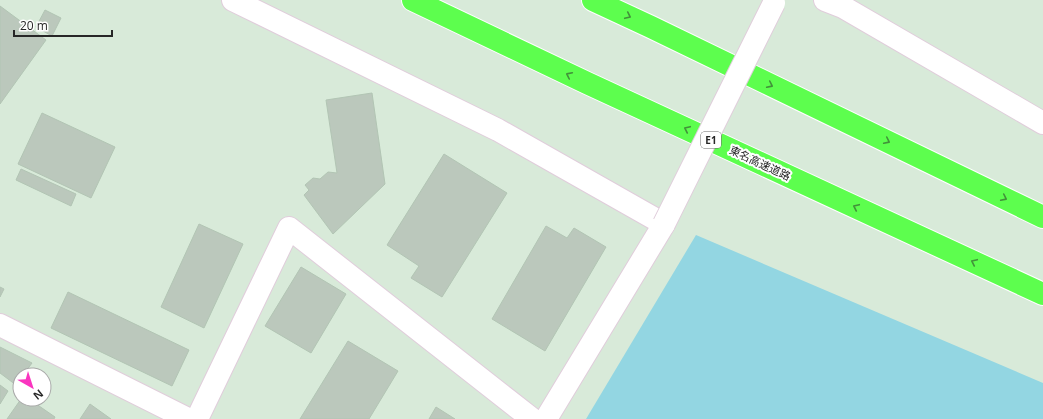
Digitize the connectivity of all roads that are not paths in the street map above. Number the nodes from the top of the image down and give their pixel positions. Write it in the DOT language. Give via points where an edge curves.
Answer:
graph roads {
  1 [pos="233,0"];
  2 [pos="413,0"];
  3 [pos="593,0"];
  4 [pos="825,0"];
  5 [pos="774,1"];
  6 [pos="1043,123"];
  7 [pos="1043,217"];
  8 [pos="664,224"];
  9 [pos="1043,294"];
  10 [pos="0,326"];
  11 [pos="188,419"];
  12 [pos="197,419"];
  13 [pos="532,419"];
  14 [pos="546,419"];
  1 -- 8 [label="street" via="498,130"];
  9 -- 2 [label="highway, 東名高速道路 / E1, one-way"];
  3 -- 7 [label="highway, one-way"];
  4 -- 6 [label="street" via="843,7"];
  5 -- 8 [label="street, bridge"];
  8 -- 14 [label="street"];
  10 -- 11 [label="street"];
  12 -- 13 [label="street" via="289,228"];
}
